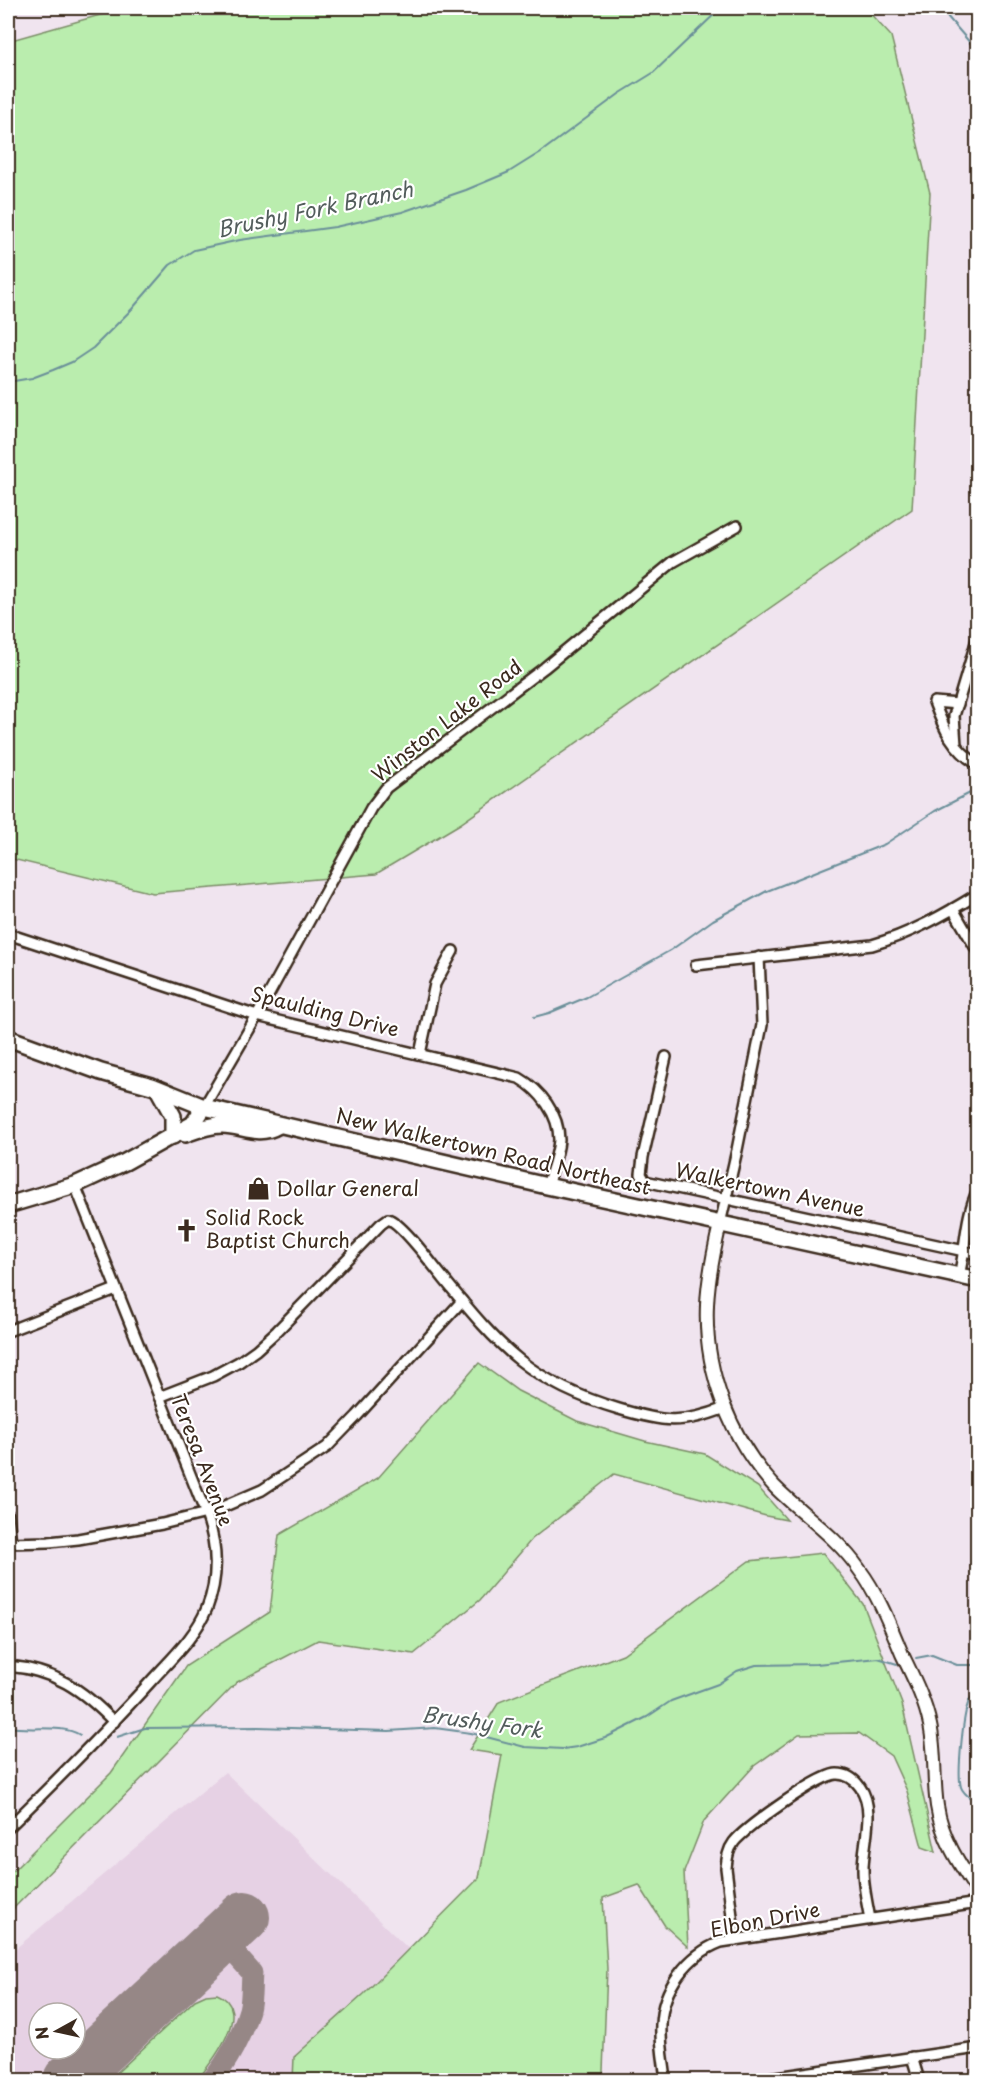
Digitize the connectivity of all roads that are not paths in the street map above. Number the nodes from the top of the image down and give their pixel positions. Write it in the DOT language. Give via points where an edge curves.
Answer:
graph roads {
  1 [pos="737,526"];
  2 [pos="978,636"];
  3 [pos="958,704"];
  4 [pos="956,745"];
  5 [pos="978,765"];
  6 [pos="978,894"];
  7 [pos="953,909"];
  8 [pos="8,934"];
  9 [pos="453,951"];
  10 [pos="978,952"];
  11 [pos="759,957"];
  12 [pos="696,965"];
  13 [pos="258,1016"];
  14 [pos="8,1038"];
  15 [pos="420,1054"];
  16 [pos="666,1057"];
  17 [pos="158,1089"];
  18 [pos="204,1107"];
  19 [pos="280,1125"];
  20 [pos="173,1136"];
  21 [pos="75,1185"];
  22 [pos="547,1186"];
  23 [pos="978,1190"];
  24 [pos="726,1199"];
  25 [pos="8,1205"];
  26 [pos="720,1224"];
  27 [pos="965,1251"];
  28 [pos="978,1254"];
  29 [pos="959,1276"];
  30 [pos="978,1280"];
  31 [pos="116,1289"];
  32 [pos="462,1301"];
  33 [pos="8,1331"];
  34 [pos="159,1397"];
  35 [pos="725,1408"];
  36 [pos="206,1514"];
  37 [pos="8,1515"];
  38 [pos="9,1543"];
  39 [pos="8,1666"];
  40 [pos="114,1722"];
  41 [pos="8,1828"];
  42 [pos="978,1892"];
  43 [pos="978,1903"];
  44 [pos="870,1919"];
  45 [pos="735,1940"];
  46 [pos="978,2048"];
  47 [pos="912,2056"];
  48 [pos="788,2078"];
  49 [pos="666,2080"];
  50 [pos="755,2080"];
  51 [pos="919,2080"];
  1 -- 13 [label="street, Winston Lake Road" via="673,562 544,668 386,788 371,808"];
  2 -- 3 [label="street"];
  3 -- 4 [label="street" via="954,717"];
  3 -- 4 [label="street" via="934,702 946,734"];
  4 -- 5 [label="street"];
  6 -- 7 [label="street"];
  7 -- 10 [label="street"];
  7 -- 11 [label="street" via="899,937 872,945"];
  8 -- 13 [label="street, Spaulding Drive"];
  9 -- 15 [label="street" via="435,984"];
  11 -- 12 [label="street"];
  11 -- 24 [label="street" via="762,1025"];
  13 -- 15 [label="street, Spaulding Drive"];
  13 -- 18 [label="street, Winston Lake Road"];
  14 -- 17 [label="main road, New Walkertown Road Northeast"];
  15 -- 22 [label="street, Spaulding Drive" via="519,1078 534,1087 556,1124 559,1140"];
  16 -- 24 [label="street, Walkertown Avenue" via="643,1157 642,1179"];
  17 -- 18 [label="main road, New Walkertown Road Northeast"];
  17 -- 20 [label="main road" via="175,1121"];
  18 -- 19 [label="main road, New Walkertown Road Northeast"];
  18 -- 20 [label="main road" via="193,1124"];
  19 -- 20 [label="main road" via="267,1132 222,1125"];
  19 -- 22 [label="main road, New Walkertown Road Northeast"];
  20 -- 21 [label="main road"];
  21 -- 25 [label="main road"];
  21 -- 31 [label="street, Teresa Avenue"];
  22 -- 26 [label="main road, New Walkertown Road Northeast"];
  23 -- 27 [label="street" via="970,1212"];
  24 -- 26 [label="street"];
  24 -- 27 [label="street, Walkertown Avenue"];
  26 -- 29 [label="main road, New Walkertown Road Northeast"];
  26 -- 35 [label="street" via="707,1294 707,1323 711,1359"];
  27 -- 28 [label="street, Walkertown Avenue"];
  27 -- 29 [label="street"];
  29 -- 30 [label="main road, New Walkertown Road Northeast"];
  31 -- 33 [label="street"];
  31 -- 34 [label="street, Teresa Avenue"];
  32 -- 34 [label="street" via="409,1237 388,1219 256,1350 213,1376"];
  32 -- 35 [label="street" via="516,1359 571,1392 663,1420 692,1419"];
  32 -- 36 [label="street" via="327,1447 262,1490"];
  34 -- 36 [label="street, Teresa Avenue"];
  35 -- 42 [label="street" via="766,1476 841,1546 875,1594 927,1714 937,1805 945,1836"];
  36 -- 38 [label="street" via="78,1539"];
  36 -- 40 [label="street, Teresa Avenue" via="214,1544 215,1569 203,1615 191,1635"];
  37 -- 38 [label="street"];
  39 -- 40 [label="street" via="64,1681 85,1694"];
  40 -- 41 [label="street, Teresa Avenue"];
  43 -- 44 [label="street, Elbon Drive"];
  44 -- 45 [label="street, Elbon Drive"];
  44 -- 45 [label="street" via="863,1869 865,1798 859,1785 844,1774 837,1774 822,1778 789,1799 733,1843 726,1868"];
  45 -- 49 [label="street, Elbon Drive" via="714,1945 693,1958 667,1997 661,2025"];
  46 -- 47 [label="street"];
  47 -- 48 [label="street"];
  47 -- 51 [label="street"];
  48 -- 50 [label="street"];
}
